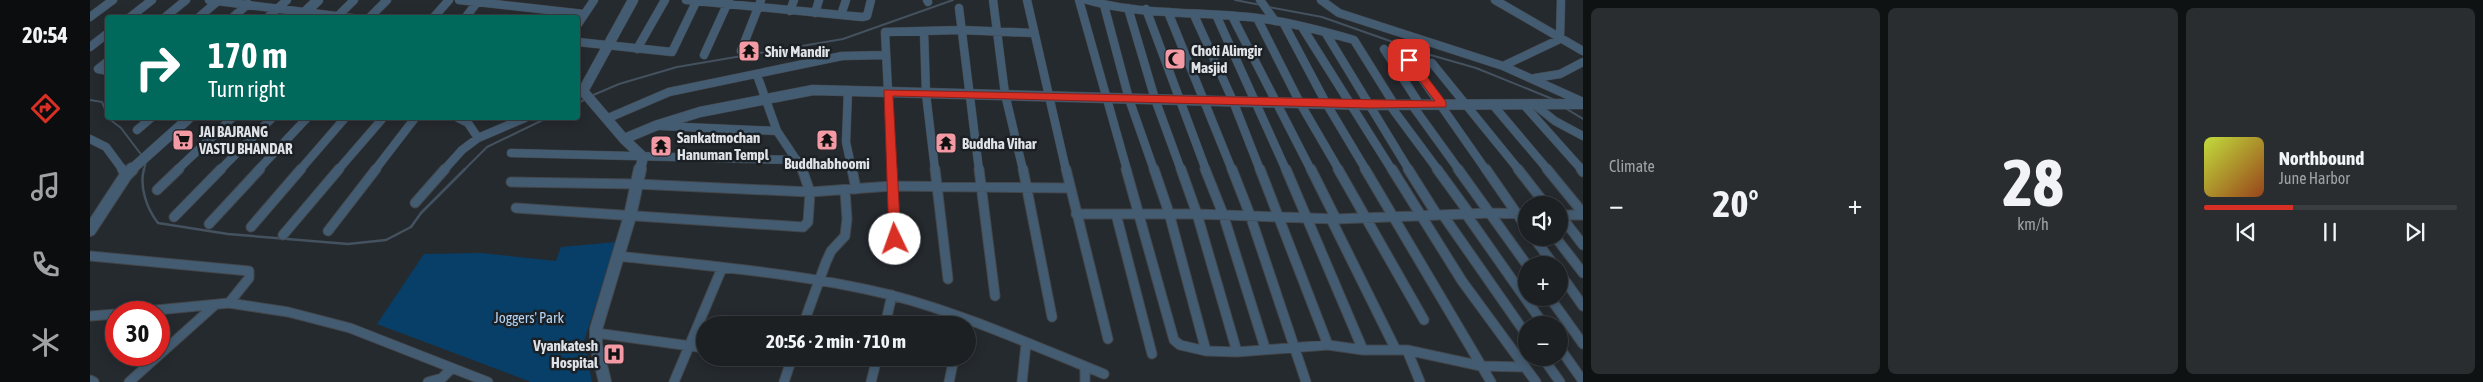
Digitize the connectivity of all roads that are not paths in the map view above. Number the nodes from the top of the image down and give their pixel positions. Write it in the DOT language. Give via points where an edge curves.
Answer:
graph roads {
  1 [pos="113,0"];
  2 [pos="152,0"];
  3 [pos="186,0"];
  4 [pos="209,0"];
  5 [pos="287,0"];
  6 [pos="318,0"];
  7 [pos="354,0"];
  8 [pos="386,0"];
  9 [pos="449,0"];
  10 [pos="459,0"];
  11 [pos="594,0"];
  12 [pos="633,0"];
  13 [pos="665,0"];
  14 [pos="686,0"];
  15 [pos="761,0"];
  16 [pos="794,0"];
  17 [pos="819,0"];
  18 [pos="846,0"];
  19 [pos="871,0"];
  20 [pos="993,0"];
  21 [pos="1027,0"];
  22 [pos="1079,0"];
  23 [pos="1087,0"];
  24 [pos="1321,0"];
  25 [pos="1495,0"];
  26 [pos="1561,0"];
  27 [pos="218,1"];
  28 [pos="479,1"];
  29 [pos="697,1"];
  30 [pos="250,2"];
  31 [pos="728,2"];
  32 [pos="1104,5"];
  33 [pos="1264,5"];
  34 [pos="757,8"];
  35 [pos="959,8"];
  36 [pos="1128,8"];
  37 [pos="277,9"];
  38 [pos="1146,9"];
  39 [pos="94,11"];
  40 [pos="790,11"];
  41 [pos="1168,12"];
  42 [pos="815,13"];
  43 [pos="584,14"];
  44 [pos="132,15"];
  45 [pos="168,15"];
  46 [pos="202,15"];
  47 [pos="235,15"];
  48 [pos="270,15"];
  49 [pos="302,15"];
  50 [pos="340,15"];
  51 [pos="373,15"];
  52 [pos="436,15"];
  53 [pos="467,15"];
  54 [pos="841,15"];
  55 [pos="1194,16"];
  56 [pos="90,17"];
  57 [pos="1217,18"];
  58 [pos="1233,18"];
  59 [pos="1257,18"];
  60 [pos="580,21"];
  61 [pos="1280,22"];
  62 [pos="1302,27"];
  63 [pos="961,30"];
  64 [pos="924,31"];
  65 [pos="997,31"];
  66 [pos="1326,32"];
  67 [pos="1033,33"];
  68 [pos="105,35"];
  69 [pos="1560,39"];
  70 [pos="580,42"];
  71 [pos="607,45"];
  72 [pos="90,47"];
  73 [pos="637,49"];
  74 [pos="1384,49"];
  75 [pos="741,51"];
  76 [pos="1583,51"];
  77 [pos="704,55"];
  78 [pos="886,55"];
  79 [pos="1409,60"];
  80 [pos="1432,62"];
  81 [pos="1583,62"];
  82 [pos="105,63"];
  83 [pos="1503,66"];
  84 [pos="105,70"];
  85 [pos="757,75"];
  86 [pos="1535,78"];
  87 [pos="848,90"];
  88 [pos="887,92"];
  89 [pos="926,94"];
  90 [pos="968,94"];
  91 [pos="1005,94"];
  92 [pos="585,96"];
  93 [pos="1048,96"];
  94 [pos="766,98"];
  95 [pos="1105,98"];
  96 [pos="1130,98"];
  97 [pos="1155,99"];
  98 [pos="1178,100"];
  99 [pos="1204,100"];
  100 [pos="1233,101"];
  101 [pos="1254,101"];
  102 [pos="1276,102"];
  103 [pos="1300,103"];
  104 [pos="1326,103"];
  105 [pos="1581,103"];
  106 [pos="1350,104"];
  107 [pos="1392,104"];
  108 [pos="1539,104"];
  109 [pos="1368,105"];
  110 [pos="1416,105"];
  111 [pos="1443,105"];
  112 [pos="1468,105"];
  113 [pos="1493,105"];
  114 [pos="1524,105"];
  115 [pos="606,119"];
  116 [pos="150,120"];
  117 [pos="187,120"];
  118 [pos="230,120"];
  119 [pos="270,120"];
  120 [pos="305,120"];
  121 [pos="343,120"];
  122 [pos="381,120"];
  123 [pos="413,120"];
  124 [pos="464,120"];
  125 [pos="520,120"];
  126 [pos="655,126"];
  127 [pos="137,130"];
  128 [pos="777,131"];
  129 [pos="1583,136"];
  130 [pos="90,138"];
  131 [pos="478,138"];
  132 [pos="624,138"];
  133 [pos="510,153"];
  134 [pos="643,157"];
  135 [pos="797,160"];
  136 [pos="1583,172"];
  137 [pos="126,175"];
  138 [pos="511,182"];
  139 [pos="636,184"];
  140 [pos="892,186"];
  141 [pos="937,186"];
  142 [pos="981,187"];
  143 [pos="1027,188"];
  144 [pos="1070,188"];
  145 [pos="856,189"];
  146 [pos="157,190"];
  147 [pos="845,190"];
  148 [pos="810,192"];
  149 [pos="1539,196"];
  150 [pos="415,203"];
  151 [pos="516,208"];
  152 [pos="1518,209"];
  153 [pos="1169,213"];
  154 [pos="1491,213"];
  155 [pos="1518,213"];
  156 [pos="1076,214"];
  157 [pos="1116,214"];
  158 [pos="1140,214"];
  159 [pos="1197,214"];
  160 [pos="1224,214"];
  161 [pos="1467,214"];
  162 [pos="1583,214"];
  163 [pos="1250,215"];
  164 [pos="1421,215"];
  165 [pos="1440,215"];
  166 [pos="1568,215"];
  167 [pos="630,216"];
  168 [pos="1395,216"];
  169 [pos="174,217"];
  170 [pos="1280,218"];
  171 [pos="1308,218"];
  172 [pos="1368,218"];
  173 [pos="1333,219"];
  174 [pos="209,224"];
  175 [pos="251,226"];
  176 [pos="1568,226"];
  177 [pos="90,230"];
  178 [pos="328,231"];
  179 [pos="283,235"];
  180 [pos="1583,245"];
  181 [pos="1562,246"];
  182 [pos="90,256"];
  183 [pos="616,256"];
  184 [pos="1522,256"];
  185 [pos="896,257"];
  186 [pos="722,268"];
  187 [pos="1583,273"];
  188 [pos="818,279"];
  189 [pos="948,279"];
  190 [pos="1568,285"];
  191 [pos="892,295"];
  192 [pos="995,296"];
  193 [pos="229,303"];
  194 [pos="215,305"];
  195 [pos="1556,306"];
  196 [pos="1583,306"];
  197 [pos="170,309"];
  198 [pos="105,315"];
  199 [pos="90,316"];
  200 [pos="806,316"];
  201 [pos="887,316"];
  202 [pos="946,316"];
  203 [pos="1538,316"];
  204 [pos="1052,318"];
  205 [pos="1424,320"];
  206 [pos="1518,323"];
  207 [pos="976,327"];
  208 [pos="596,332"];
  209 [pos="1108,339"];
  210 [pos="1026,344"];
  211 [pos="1583,344"];
  212 [pos="1328,345"];
  213 [pos="690,346"];
  214 [pos="696,347"];
  215 [pos="1294,347"];
  216 [pos="1265,348"];
  217 [pos="1363,350"];
  218 [pos="1396,350"];
  219 [pos="1407,350"];
  220 [pos="1206,351"];
  221 [pos="1237,352"];
  222 [pos="1152,354"];
  223 [pos="1568,360"];
  224 [pos="789,366"];
  225 [pos="875,366"];
  226 [pos="952,366"];
  227 [pos="1481,366"];
  228 [pos="1549,366"];
  229 [pos="1085,367"];
  230 [pos="1526,367"];
  231 [pos="452,368"];
  232 [pos="1104,374"];
  233 [pos="90,380"];
  234 [pos="94,382"];
  235 [pos="129,382"];
  236 [pos="428,382"];
  237 [pos="488,382"];
  238 [pos="605,382"];
  239 [pos="674,382"];
  240 [pos="784,382"];
  241 [pos="871,382"];
  242 [pos="949,382"];
  243 [pos="1022,382"];
  244 [pos="1085,382"];
  245 [pos="1306,382"];
  246 [pos="1420,382"];
  247 [pos="1491,382"];
  248 [pos="1536,382"];
  249 [pos="1560,382"];
  250 [pos="1583,382"];
  1 -- 39 [label="street"];
  2 -- 44 [label="street"];
  3 -- 45 [label="street"];
  4 -- 27 [label="street"];
  5 -- 37 [label="street"];
  6 -- 49 [label="street"];
  7 -- 50 [label="street"];
  8 -- 51 [label="street"];
  9 -- 52 [label="street"];
  10 -- 28 [label="street"];
  11 -- 43 [label="street"];
  12 -- 71 [label="street"];
  13 -- 73 [label="street"];
  14 -- 29 [label="street"];
  15 -- 34 [label="street"];
  16 -- 40 [label="street"];
  17 -- 42 [label="street"];
  18 -- 54 [label="street"];
  19 -- 54 [label="street" via="865,17"];
  20 -- 65 [label="street"];
  21 -- 67 [label="street"];
  22 -- 95 [label="street"];
  23 -- 32 [label="street"];
  24 -- 83 [label="street" via="1339,13"];
  25 -- 69 [label="street"];
  26 -- 69 [label="street"];
  27 -- 30 [label="street"];
  27 -- 46 [label="street"];
  28 -- 43 [label="street"];
  28 -- 53 [label="street"];
  29 -- 31 [label="street"];
  29 -- 73 [label="street" via="672,52"];
  30 -- 37 [label="street"];
  30 -- 47 [label="street"];
  31 -- 34 [label="street"];
  31 -- 77 [label="street"];
  32 -- 36 [label="street"];
  32 -- 96 [label="street"];
  33 -- 61 [label="street"];
  34 -- 40 [label="street"];
  34 -- 75 [label="street"];
  35 -- 63 [label="street"];
  36 -- 38 [label="street"];
  36 -- 97 [label="street"];
  37 -- 48 [label="street"];
  37 -- 49 [label="street"];
  38 -- 41 [label="street"];
  38 -- 98 [label="street"];
  39 -- 56 [label="street"];
  40 -- 42 [label="street"];
  41 -- 55 [label="street"];
  41 -- 99 [label="street"];
  42 -- 54 [label="street"];
  43 -- 60 [label="street"];
  55 -- 57 [label="street"];
  55 -- 100 [label="street"];
  57 -- 58 [label="street"];
  57 -- 101 [label="street"];
  58 -- 59 [label="street"];
  58 -- 102 [label="street"];
  59 -- 61 [label="street"];
  59 -- 103 [label="street"];
  61 -- 62 [label="street"];
  61 -- 104 [label="street"];
  62 -- 66 [label="street"];
  62 -- 106 [label="street"];
  63 -- 64 [label="street"];
  63 -- 65 [label="street"];
  63 -- 90 [label="street"];
  64 -- 78 [label="street" via="885,32"];
  64 -- 89 [label="street"];
  65 -- 67 [label="street"];
  65 -- 91 [label="street"];
  66 -- 107 [label="street" via="1354,40"];
  66 -- 109 [label="street"];
  67 -- 93 [label="street"];
  68 -- 72 [label="street"];
  69 -- 76 [label="street"];
  69 -- 83 [label="street"];
  70 -- 71 [label="street"];
  71 -- 73 [label="street"];
  71 -- 92 [label="street" via="584,86"];
  74 -- 110 [label="street"];
  78 -- 85 [label="street" via="842,56"];
  78 -- 88 [label="street"];
  79 -- 111 [label="street"];
  80 -- 112 [label="street"];
  81 -- 86 [label="street" via="1560,74"];
  82 -- 84 [label="street" via="98,69"];
  83 -- 86 [label="street"];
  85 -- 94 [label="street"];
  85 -- 115 [label="street" via="669,92"];
  86 -- 105 [label="street"];
  87 -- 88 [label="street"];
  87 -- 94 [label="street" via="813,90"];
  87 -- 145 [label="street" via="846,142"];
  88 -- 89 [label="street"];
  88 -- 140 [label="street"];
  89 -- 90 [label="street"];
  89 -- 141 [label="street"];
  90 -- 91 [label="street"];
  90 -- 142 [label="street"];
  91 -- 93 [label="street"];
  91 -- 143 [label="street"];
  92 -- 115 [label="street"];
  93 -- 95 [label="street"];
  93 -- 144 [label="street"];
  94 -- 126 [label="street" via="700,112"];
  94 -- 128 [label="street"];
  95 -- 96 [label="street"];
  95 -- 158 [label="street"];
  96 -- 97 [label="street"];
  96 -- 153 [label="street"];
  97 -- 98 [label="street"];
  97 -- 159 [label="street"];
  98 -- 99 [label="street"];
  98 -- 160 [label="street"];
  99 -- 100 [label="street"];
  99 -- 163 [label="street"];
  100 -- 101 [label="street"];
  100 -- 170 [label="street"];
  101 -- 102 [label="street"];
  101 -- 171 [label="street"];
  102 -- 103 [label="street"];
  102 -- 173 [label="street"];
  103 -- 104 [label="street"];
  103 -- 172 [label="street"];
  104 -- 106 [label="street"];
  104 -- 168 [label="street"];
  105 -- 108 [label="street"];
  106 -- 109 [label="street"];
  106 -- 164 [label="street"];
  107 -- 109 [label="street"];
  107 -- 110 [label="street"];
  107 -- 161 [label="street"];
  108 -- 114 [label="street"];
  108 -- 129 [label="street" via="1555,121"];
  109 -- 165 [label="street"];
  110 -- 111 [label="street"];
  110 -- 154 [label="street"];
  111 -- 112 [label="street"];
  111 -- 152 [label="street"];
  112 -- 113 [label="street"];
  112 -- 149 [label="street"];
  113 -- 114 [label="street"];
  113 -- 162 [label="street"];
  114 -- 136 [label="street"];
  115 -- 132 [label="street"];
  116 -- 127 [label="street"];
  117 -- 137 [label="street"];
  118 -- 146 [label="street"];
  119 -- 169 [label="street"];
  120 -- 174 [label="street"];
  121 -- 175 [label="street"];
  122 -- 179 [label="street"];
  123 -- 178 [label="street"];
  124 -- 131 [label="street"];
  125 -- 131 [label="street"];
  126 -- 128 [label="street"];
  126 -- 132 [label="street"];
  128 -- 135 [label="street"];
  130 -- 137 [label="street" via="106,147"];
  131 -- 150 [label="street" via="462,150"];
  132 -- 134 [label="street"];
  133 -- 134 [label="street"];
  134 -- 135 [label="street"];
  134 -- 139 [label="street"];
  135 -- 148 [label="street"];
  137 -- 177 [label="street"];
  138 -- 139 [label="street"];
  139 -- 148 [label="street"];
  139 -- 167 [label="street"];
  140 -- 141 [label="street"];
  140 -- 145 [label="street"];
  140 -- 185 [label="street"];
  141 -- 142 [label="street"];
  141 -- 189 [label="street"];
  142 -- 143 [label="street"];
  142 -- 192 [label="street"];
  143 -- 144 [label="street"];
  143 -- 204 [label="street"];
  144 -- 156 [label="street"];
  145 -- 147 [label="street"];
  147 -- 148 [label="street"];
  147 -- 188 [label="street" via="845,233 831,250"];
  148 -- 167 [label="street" via="808,222 803,227"];
  151 -- 167 [label="street"];
  153 -- 158 [label="street"];
  153 -- 159 [label="street"];
  153 -- 220 [label="street"];
  154 -- 155 [label="street"];
  154 -- 161 [label="street"];
  154 -- 184 [label="street"];
  156 -- 157 [label="street"];
  156 -- 209 [label="street"];
  157 -- 158 [label="street"];
  157 -- 222 [label="street"];
  158 -- 220 [label="street" via="1171,335 1180,345"];
  159 -- 160 [label="street"];
  159 -- 221 [label="street"];
  160 -- 163 [label="street"];
  160 -- 216 [label="street"];
  161 -- 165 [label="street"];
  161 -- 203 [label="street"];
  162 -- 166 [label="street"];
  163 -- 170 [label="street"];
  163 -- 215 [label="street"];
  164 -- 165 [label="street"];
  164 -- 168 [label="street"];
  164 -- 230 [label="street" via="1462,281"];
  165 -- 206 [label="street"];
  167 -- 183 [label="street"];
  168 -- 172 [label="street"];
  168 -- 227 [label="street"];
  170 -- 171 [label="street"];
  170 -- 212 [label="street"];
  171 -- 173 [label="street"];
  171 -- 217 [label="street"];
  172 -- 173 [label="street"];
  172 -- 205 [label="street"];
  173 -- 218 [label="street"];
  176 -- 180 [label="street"];
  181 -- 187 [label="street"];
  182 -- 193 [label="street" via="248,271 249,278"];
  183 -- 186 [label="street"];
  183 -- 208 [label="street"];
  186 -- 188 [label="street"];
  186 -- 213 [label="street"];
  188 -- 191 [label="street"];
  188 -- 200 [label="street"];
  190 -- 196 [label="street"];
  191 -- 201 [label="street"];
  191 -- 202 [label="street"];
  193 -- 194 [label="street"];
  193 -- 231 [label="street" via="288,312 350,328"];
  194 -- 197 [label="street"];
  194 -- 235 [label="street"];
  195 -- 211 [label="street"];
  198 -- 199 [label="street"];
  207 -- 210 [label="street"];
  208 -- 213 [label="street"];
  208 -- 238 [label="street"];
  210 -- 229 [label="street"];
  210 -- 243 [label="street"];
  212 -- 215 [label="street"];
  212 -- 217 [label="street"];
  213 -- 214 [label="street"];
  213 -- 239 [label="street"];
  215 -- 216 [label="street"];
  215 -- 245 [label="street"];
  216 -- 221 [label="street"];
  217 -- 218 [label="street"];
  218 -- 219 [label="street"];
  219 -- 227 [label="street"];
  219 -- 246 [label="street"];
  220 -- 221 [label="street"];
  223 -- 250 [label="street"];
  224 -- 240 [label="street"];
  225 -- 241 [label="street"];
  226 -- 242 [label="street"];
  227 -- 230 [label="street"];
  227 -- 247 [label="street"];
  228 -- 249 [label="street"];
  229 -- 232 [label="street"];
  229 -- 244 [label="street"];
  230 -- 248 [label="street"];
  231 -- 236 [label="street" via="442,378"];
  231 -- 237 [label="street"];
  233 -- 234 [label="street"];
}
